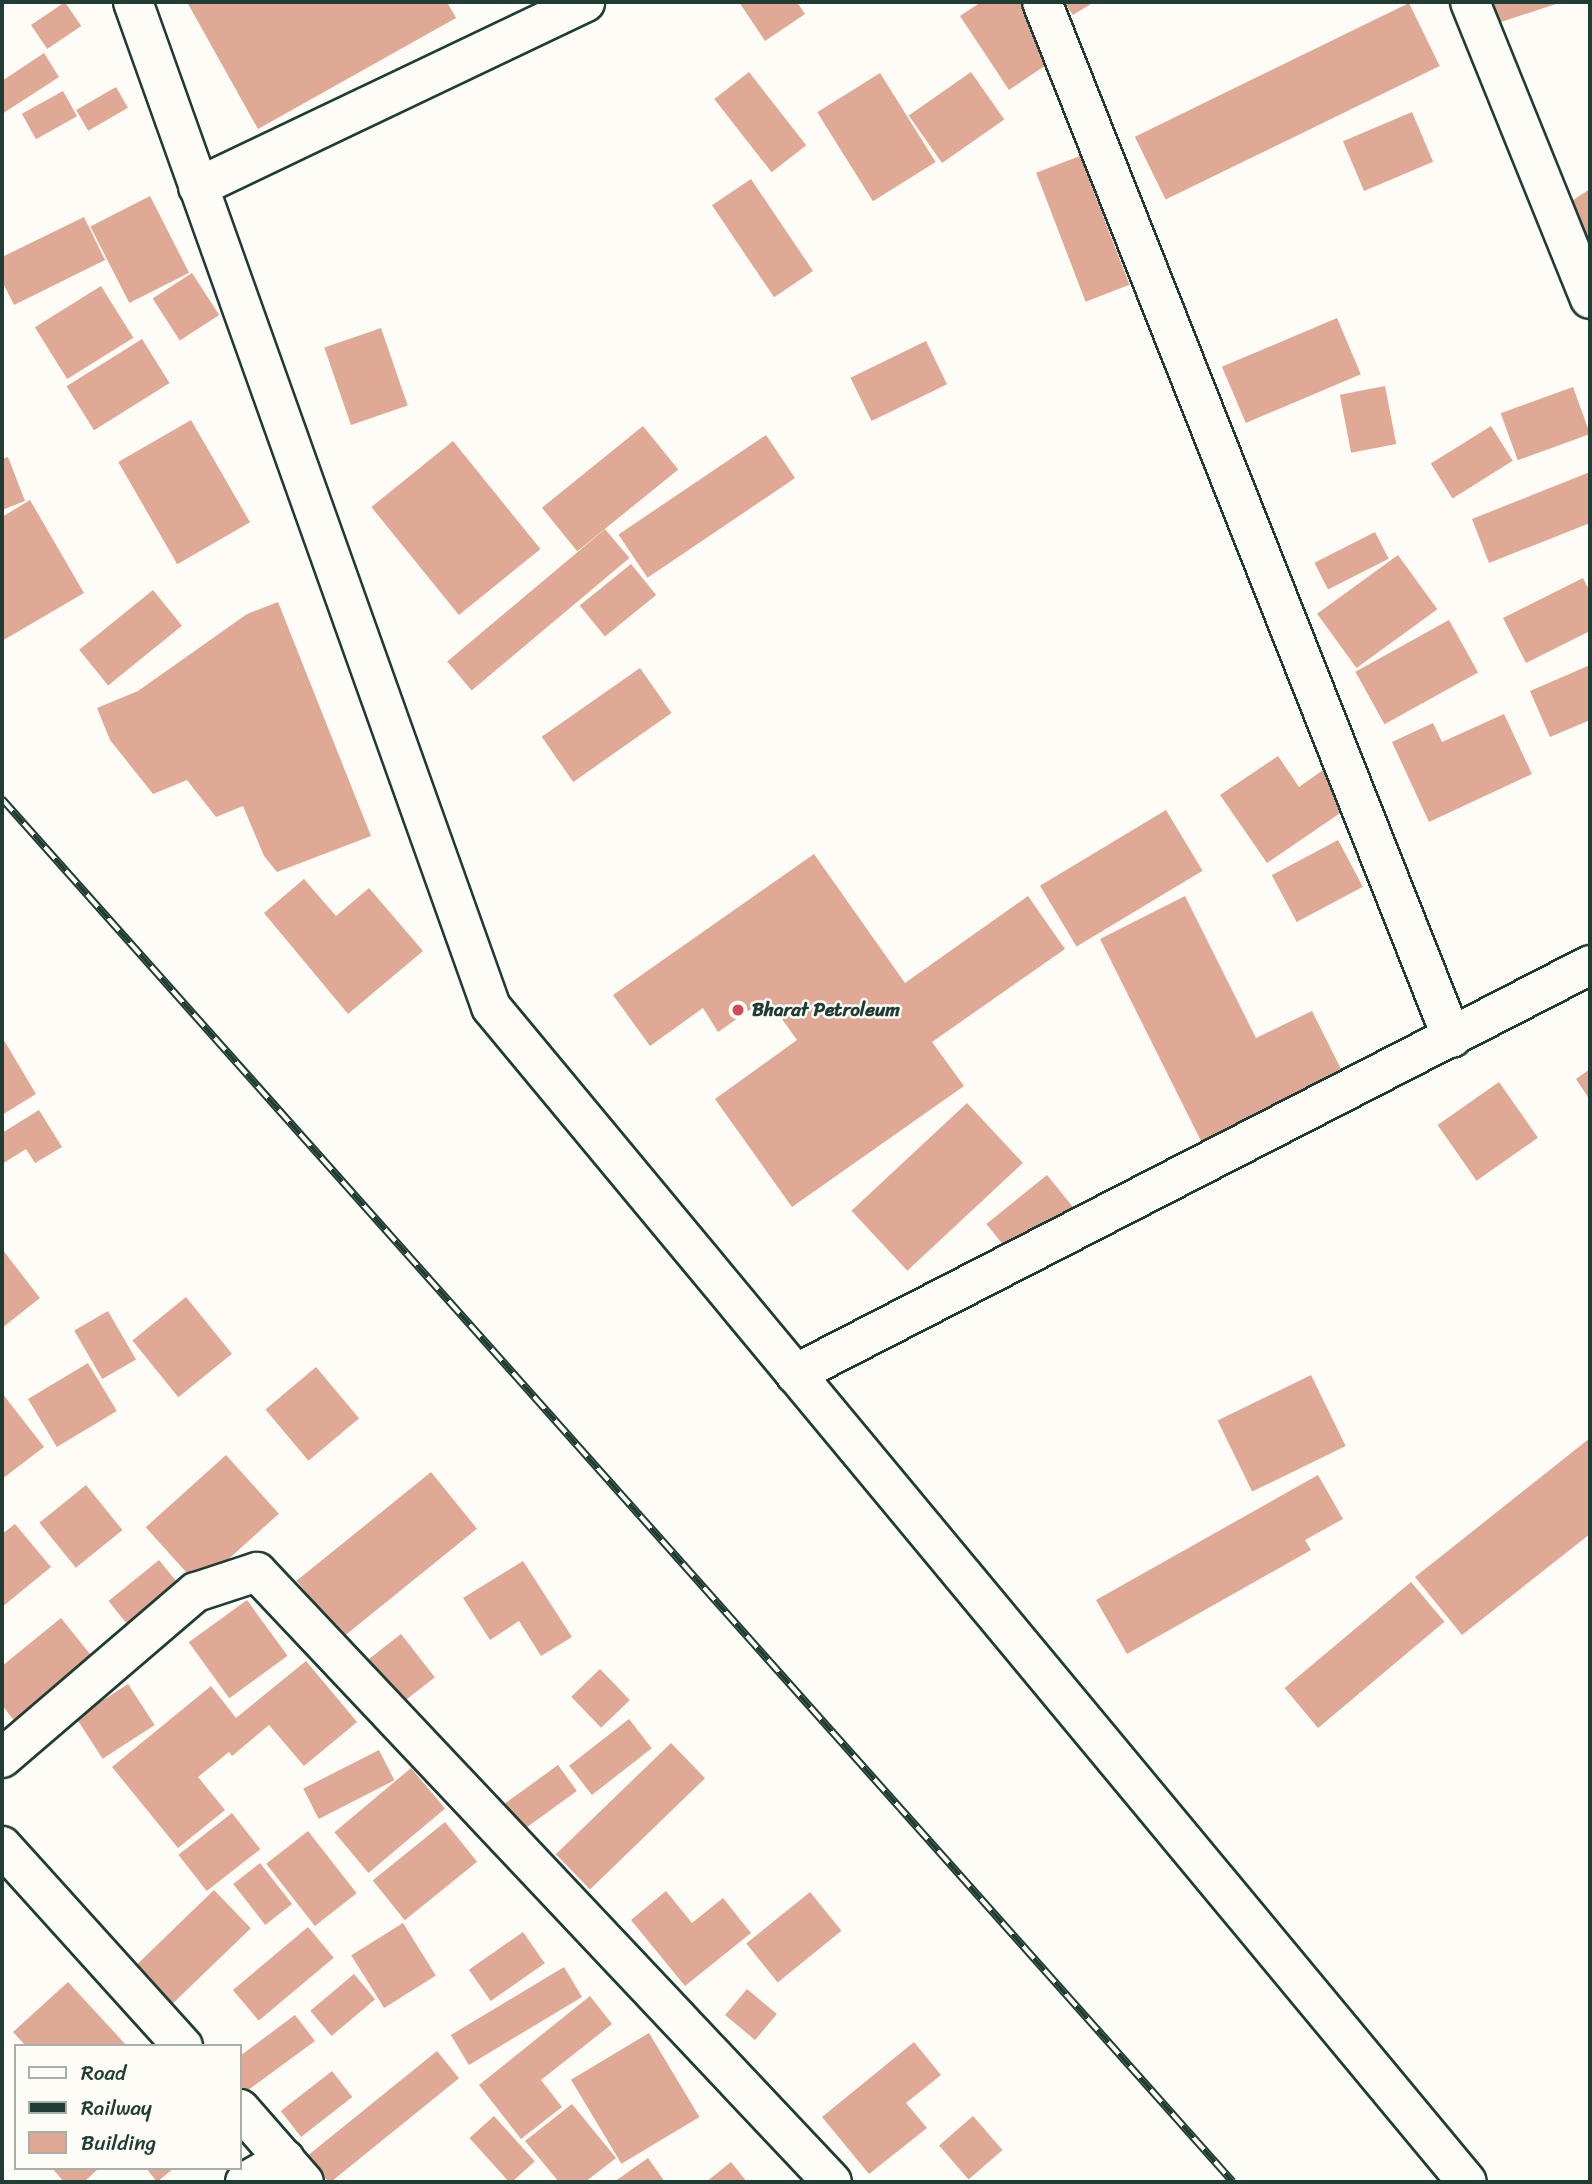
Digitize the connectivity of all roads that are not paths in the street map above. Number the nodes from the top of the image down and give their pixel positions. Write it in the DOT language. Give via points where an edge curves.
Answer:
graph roads {
  1 [pos="133,2"];
  2 [pos="585,2"];
  3 [pos="1042,2"];
  4 [pos="1470,2"];
  5 [pos="198,187"];
  6 [pos="1590,299"];
  7 [pos="1590,965"];
  8 [pos="1452,1038"];
  9 [pos="795,1374"];
  10 [pos="2,1758"];
  11 [pos="2,1846"];
  12 [pos="181,2044"];
  13 [pos="242,2111"];
  14 [pos="295,2171"];
  15 [pos="245,2182"];
  16 [pos="832,2182"];
  17 [pos="1467,2182"];
  1 -- 5 [label="street"];
  2 -- 5 [label="street"];
  3 -- 8 [label="street"];
  4 -- 6 [label="street"];
  5 -- 9 [label="street" via="491,1007"];
  7 -- 8 [label="street"];
  8 -- 9 [label="street"];
  9 -- 17 [label="street"];
  10 -- 16 [label="street" via="195,1592 257,1572"];
  11 -- 12 [label="street"];
  13 -- 14 [label="street"];
  14 -- 15 [label="street"];
}
